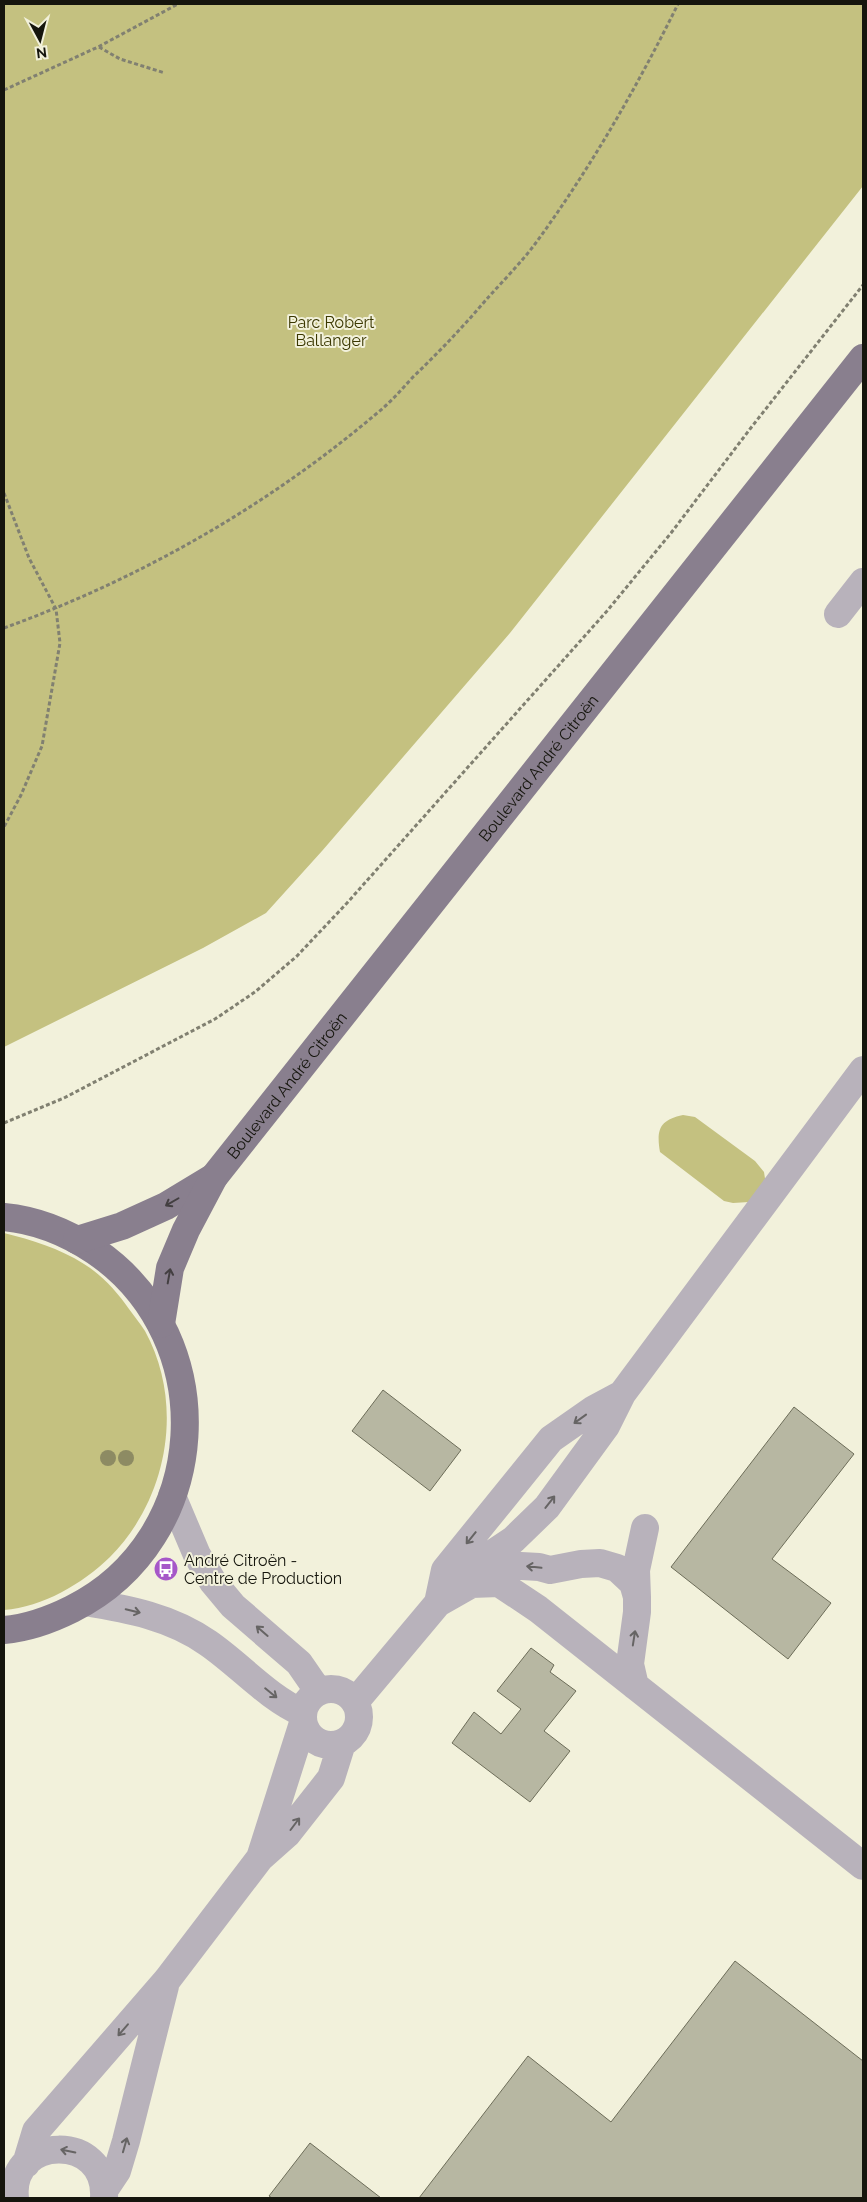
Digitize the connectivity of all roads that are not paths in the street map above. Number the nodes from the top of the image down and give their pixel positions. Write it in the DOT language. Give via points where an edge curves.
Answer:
graph roads {
  1 [pos="863,358"];
  2 [pos="863,582"];
  3 [pos="838,614"];
  4 [pos="863,1070"];
  5 [pos="214,1177"];
  6 [pos="4,1217"];
  7 [pos="77,1240"];
  8 [pos="161,1324"];
  9 [pos="622,1394"];
  10 [pos="172,1496"];
  11 [pos="592,1564"];
  12 [pos="454,1594"];
  13 [pos="637,1597"];
  14 [pos="85,1602"];
  15 [pos="4,1630"];
  16 [pos="636,1686"];
  17 [pos="319,1692"];
  18 [pos="355,1702"];
  19 [pos="303,1718"];
  20 [pos="342,1743"];
  21 [pos="260,1858"];
  22 [pos="863,1866"];
  23 [pos="167,1980"];
  24 [pos="15,2180"];
  25 [pos="104,2194"];
  1 -- 5 [label="main road, Boulevard André Citroën"];
  2 -- 3 [label="lane"];
  4 -- 9 [label="lane"];
  5 -- 7 [label="main road, Boulevard André Citroën, one-way" via="166,1206 122,1226"];
  8 -- 5 [label="main road, Boulevard André Citroën, one-way" via="170,1268"];
  6 -- 7 [label="main road" via="24,1219"];
  7 -- 8 [label="main road" via="110,1262 139,1291"];
  8 -- 10 [label="main road" via="175,1357 183,1391 186,1426 182,1462"];
  12 -- 9 [label="lane, one-way" via="483,1560 514,1540 547,1507 606,1426"];
  9 -- 12 [label="lane, one-way" via="594,1409 551,1440 445,1570"];
  10 -- 14 [label="main road" via="146,1546 108,1586"];
  17 -- 10 [label="lane, one-way" via="299,1663 233,1606 213,1582 197,1555"];
  11 -- 12 [label="lane, one-way" via="550,1570 506,1565"];
  11 -- 13 [label="lane" via="618,1568 633,1583"];
  11 -- 13 [label="lane" via="624,1548 645,1528 636,1570"];
  12 -- 16 [label="lane" via="499,1583 538,1609"];
  12 -- 18 [label="lane"];
  16 -- 13 [label="lane, one-way" via="630,1664"];
  14 -- 15 [label="main road" via="52,1619"];
  14 -- 19 [label="lane, one-way" via="155,1616 186,1629"];
  16 -- 22 [label="lane"];
  17 -- 18 [label="lane" via="334,1688 348,1694"];
  17 -- 19 [label="lane" via="305,1704"];
  18 -- 20 [label="lane" via="359,1721 350,1737"];
  19 -- 20 [label="lane" via="307,1732 314,1740 332,1745"];
  19 -- 21 [label="lane"];
  21 -- 20 [label="lane, one-way" via="287,1834 331,1778"];
  21 -- 23 [label="lane"];
  23 -- 24 [label="lane, one-way" via="36,2131"];
  25 -- 23 [label="lane, one-way" via="117,2171 126,2141"];
  25 -- 24 [label="lane, one-way" via="101,2175 92,2162 66,2149 51,2149 37,2154"];
}
